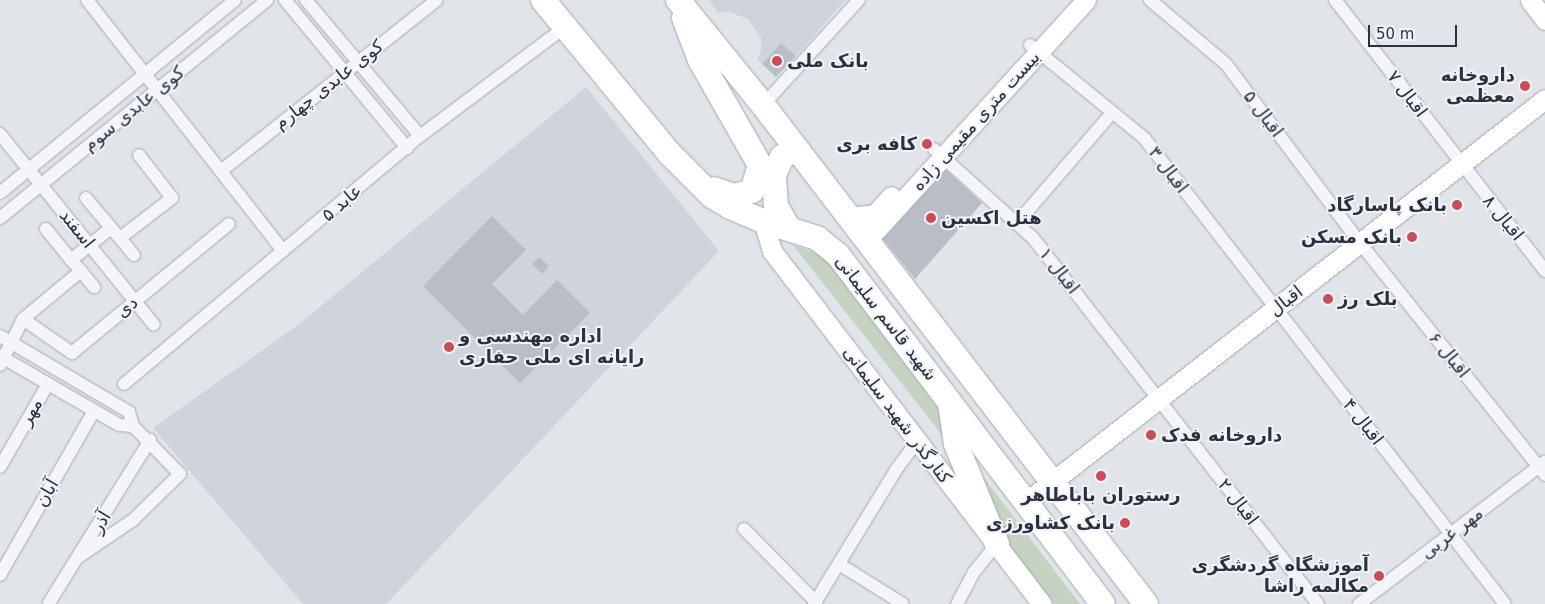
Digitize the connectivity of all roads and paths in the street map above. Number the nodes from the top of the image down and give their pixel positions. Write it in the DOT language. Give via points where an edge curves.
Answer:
graph roads {
  1 [pos="87,0"];
  2 [pos="235,0"];
  3 [pos="267,0"];
  4 [pos="285,0"];
  5 [pos="306,0"];
  6 [pos="437,0"];
  7 [pos="543,0"];
  8 [pos="678,0"];
  9 [pos="858,0"];
  10 [pos="1071,0"];
  11 [pos="1086,0"];
  12 [pos="1150,0"];
  13 [pos="1335,0"];
  14 [pos="1530,0"];
  15 [pos="1545,20"];
  16 [pos="565,27"];
  17 [pos="1034,49"];
  18 [pos="358,62"];
  19 [pos="146,73"];
  20 [pos="345,73"];
  21 [pos="158,89"];
  22 [pos="1545,99"];
  23 [pos="763,105"];
  24 [pos="1112,113"];
  25 [pos="0,134"];
  26 [pos="420,136"];
  27 [pos="407,148"];
  28 [pos="798,152"];
  29 [pos="938,153"];
  30 [pos="139,155"];
  31 [pos="1460,165"];
  32 [pos="29,169"];
  33 [pos="221,171"];
  34 [pos="697,179"];
  35 [pos="41,184"];
  36 [pos="0,193"];
  37 [pos="86,198"];
  38 [pos="848,216"];
  39 [pos="0,218"];
  40 [pos="763,221"];
  41 [pos="229,224"];
  42 [pos="1017,224"];
  43 [pos="788,227"];
  44 [pos="111,228"];
  45 [pos="46,230"];
  46 [pos="120,238"];
  47 [pos="866,241"];
  48 [pos="1360,243"];
  49 [pos="90,245"];
  50 [pos="283,252"];
  51 [pos="134,255"];
  52 [pos="71,260"];
  53 [pos="81,271"];
  54 [pos="1545,271"];
  55 [pos="94,287"];
  56 [pos="134,300"];
  57 [pos="1275,310"];
  58 [pos="23,319"];
  59 [pos="154,325"];
  60 [pos="0,336"];
  61 [pos="12,343"];
  62 [pos="1,360"];
  63 [pos="48,384"];
  64 [pos="124,384"];
  65 [pos="1159,399"];
  66 [pos="949,401"];
  67 [pos="94,411"];
  68 [pos="133,426"];
  69 [pos="150,440"];
  70 [pos="917,442"];
  71 [pos="0,467"];
  72 [pos="1543,468"];
  73 [pos="1052,483"];
  74 [pos="1026,502"];
  75 [pos="744,529"];
  76 [pos="1450,534"];
  77 [pos="997,544"];
  78 [pos="80,556"];
  79 [pos="838,564"];
  80 [pos="0,575"];
  81 [pos="49,603"];
  82 [pos="815,603"];
  83 [pos="903,604"];
  84 [pos="957,604"];
  85 [pos="1042,604"];
  86 [pos="1103,604"];
  87 [pos="1146,604"];
  88 [pos="1318,604"];
  89 [pos="1359,604"];
  90 [pos="1505,604"];
  1 -- 19 [label="street"];
  2 -- 19 [label="street, کوی عابدی سوم"];
  3 -- 21 [label="street, کوی عابدی سوم"];
  4 -- 20 [label="street"];
  5 -- 18 [label="street"];
  6 -- 18 [label="street, کوی عابدی چهارم"];
  7 -- 16 [label="highway, شهید قاسم سلیمانی"];
  8 -- 23 [label="highway, شهید قاسم سلیمانی"];
  8 -- 34 [label="highway" via="700,60 760,165 752,191 744,195 717,191"];
  9 -- 23 [label="street"];
  10 -- 17 [label="main road"];
  11 -- 17 [label="main road, بیست متری مقیمی زاده"];
  12 -- 48 [label="street, اقبال ۵" via="1226,64"];
  13 -- 31 [label="street, اقبال ۷"];
  14 -- 15 [label="main road"];
  16 -- 26 [label="street, عابد ۵"];
  16 -- 34 [label="highway, شهید قاسم سلیمانی" via="670,154"];
  17 -- 24 [label="street, اقبال ۳"];
  17 -- 29 [label="main road, بیست متری مقیمی زاده"];
  18 -- 20 [label="street, کوی عابدی چهارم"];
  18 -- 26 [label="street"];
  19 -- 21 [label="street"];
  19 -- 32 [label="street, کوی عابدی سوم"];
  20 -- 27 [label="street"];
  20 -- 33 [label="street, کوی عابدی چهارم"];
  21 -- 33 [label="street"];
  21 -- 35 [label="street, کوی عابدی سوم"];
  22 -- 31 [label="main road, اقبال"];
  23 -- 28 [label="highway, شهید قاسم سلیمانی"];
  24 -- 42 [label="street"];
  24 -- 57 [label="street, اقبال ۳" via="1144,138"];
  25 -- 32 [label="street, اسفند"];
  26 -- 27 [label="street, عابد ۵"];
  27 -- 50 [label="street, عابد ۵"];
  28 -- 38 [label="highway, شهید قاسم سلیمانی"];
  28 -- 43 [label="highway" via="792,151 782,157 774,175 776,206"];
  29 -- 38 [label="main road" via="875,214"];
  29 -- 42 [label="street, اقبال ۱"];
  29 -- 47 [label="main road, بیست متری مقیمی زاده"];
  30 -- 46 [label="street" via="172,198"];
  31 -- 48 [label="main road, اقبال"];
  31 -- 54 [label="street, اقبال ۸"];
  32 -- 35 [label="street, اسفند"];
  32 -- 36 [label="street, کوی عابدی سوم"];
  33 -- 50 [label="street"];
  34 -- 40 [label="highway, شهید قاسم سلیمانی" via="712,196"];
  35 -- 39 [label="street, کوی عابدی سوم"];
  35 -- 49 [label="street, اسفند"];
  37 -- 44 [label="street"];
  38 -- 47 [label="highway, شهید قاسم سلیمانی"];
  40 -- 43 [label="highway, شهید قاسم سلیمانی"];
  40 -- 70 [label="main road, کنارگذر شهید سلیمانی" via="772,251"];
  41 -- 56 [label="street, دی"];
  42 -- 65 [label="street, اقبال ۱" via="1033,238"];
  43 -- 66 [label="highway, شهید قاسم سلیمانی" via="817,238 838,255"];
  44 -- 46 [label="street"];
  44 -- 49 [label="street"];
  45 -- 52 [label="street"];
  46 -- 51 [label="street"];
  47 -- 73 [label="highway, شهید قاسم سلیمانی"];
  48 -- 57 [label="main road, اقبال"];
  48 -- 72 [label="street, اقبال ۶"];
  49 -- 52 [label="street"];
  49 -- 56 [label="street, اسفند"];
  50 -- 64 [label="street, عابد ۵"];
  52 -- 53 [label="street"];
  53 -- 55 [label="street"];
  53 -- 58 [label="street"];
  56 -- 58 [label="street, دی" via="72,353"];
  56 -- 59 [label="street, اسفند"];
  57 -- 65 [label="main road, اقبال"];
  57 -- 76 [label="street, اقبال ۴"];
  58 -- 61 [label="street"];
  60 -- 61 [label="street"];
  61 -- 62 [label="street"];
  61 -- 68 [label="street" via="129,412"];
  62 -- 63 [label="street"];
  63 -- 67 [label="street"];
  63 -- 71 [label="street, مهر"];
  65 -- 73 [label="main road, اقبال"];
  65 -- 88 [label="street, اقبال ۲"];
  66 -- 74 [label="highway, شهید قاسم سلیمانی"];
  66 -- 77 [label="highway" via="956,444"];
  67 -- 68 [label="street" via="119,425"];
  67 -- 80 [label="street, آبان"];
  68 -- 69 [label="street"];
  69 -- 78 [label="street, آذر"];
  69 -- 78 [label="street" via="180,474 133,520"];
  70 -- 77 [label="main road, کنارگذر شهید سلیمانی"];
  70 -- 79 [label="street" via="898,466"];
  72 -- 76 [label="street, مهر غربی"];
  73 -- 74 [label="main road, اقبال"];
  73 -- 87 [label="highway, شهید قاسم سلیمانی"];
  74 -- 86 [label="highway, شهید قاسم سلیمانی"];
  75 -- 82 [label="street"];
  76 -- 89 [label="street, مهر غربی"];
  76 -- 90 [label="street, اقبال ۴"];
  77 -- 84 [label="street" via="974,572"];
  77 -- 85 [label="main road, کنارگذر شهید سلیمانی"];
  78 -- 81 [label="street, آذر"];
  79 -- 82 [label="street"];
  79 -- 83 [label="street"];
}
